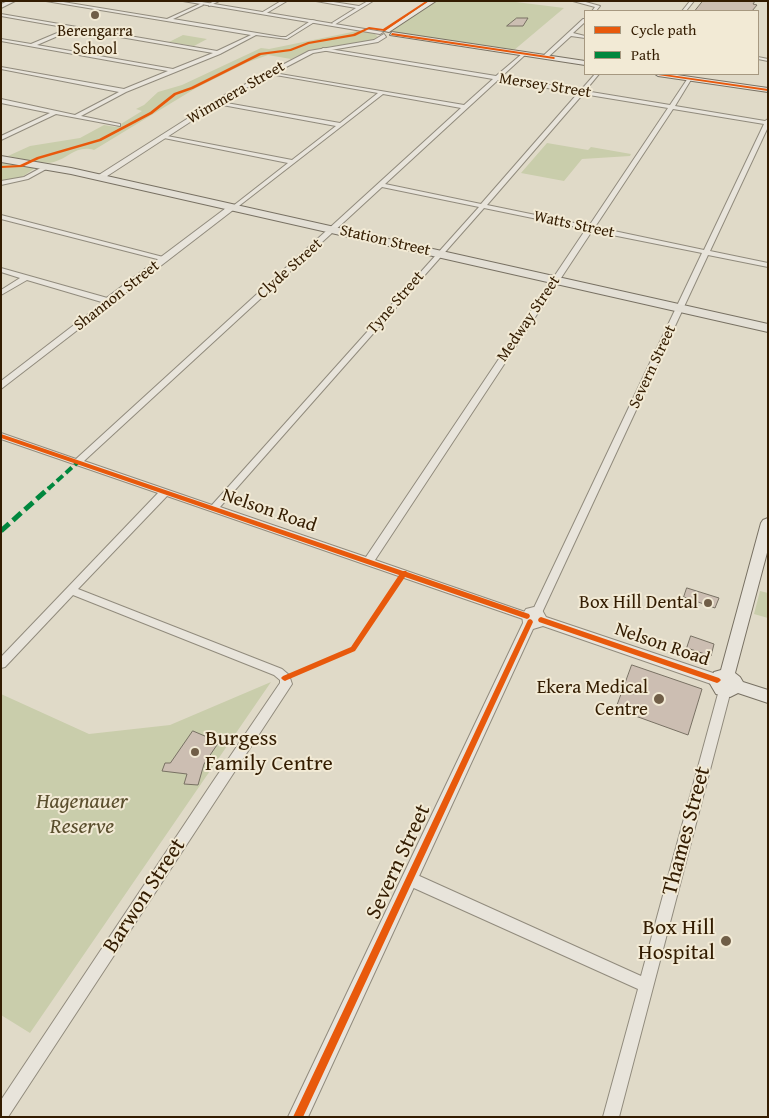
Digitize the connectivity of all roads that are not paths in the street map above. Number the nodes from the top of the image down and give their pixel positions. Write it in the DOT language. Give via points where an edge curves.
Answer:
graph roads {
  1 [pos="13,1"];
  2 [pos="48,1"];
  3 [pos="185,1"];
  4 [pos="217,1"];
  5 [pos="285,1"];
  6 [pos="318,1"];
  7 [pos="372,1"];
  8 [pos="433,1"];
  9 [pos="577,1"];
  10 [pos="202,4"];
  11 [pos="210,5"];
  12 [pos="1,6"];
  13 [pos="361,8"];
  14 [pos="595,10"];
  15 [pos="263,13"];
  16 [pos="1,15"];
  17 [pos="168,20"];
  18 [pos="314,21"];
  19 [pos="584,21"];
  20 [pos="334,24"];
  21 [pos="74,27"];
  22 [pos="386,33"];
  23 [pos="255,34"];
  24 [pos="570,34"];
  25 [pos="584,37"];
  26 [pos="1,40"];
  27 [pos="32,46"];
  28 [pos="323,49"];
  29 [pos="502,50"];
  30 [pos="218,52"];
  31 [pos="523,54"];
  32 [pos="545,57"];
  33 [pos="584,63"];
  34 [pos="1,68"];
  35 [pos="175,71"];
  36 [pos="270,73"];
  37 [pos="596,75"];
  38 [pos="661,75"];
  39 [pos="666,75"];
  40 [pos="673,76"];
  41 [pos="496,78"];
  42 [pos="690,79"];
  43 [pos="767,89"];
  44 [pos="124,91"];
  45 [pos="582,92"];
  46 [pos="382,93"];
  47 [pos="1,100"];
  48 [pos="217,102"];
  49 [pos="465,107"];
  50 [pos="672,107"];
  51 [pos="54,112"];
  52 [pos="77,116"];
  53 [pos="768,122"];
  54 [pos="118,125"];
  55 [pos="340,125"];
  56 [pos="164,136"];
  57 [pos="1,138"];
  58 [pos="1,159"];
  59 [pos="293,162"];
  60 [pos="46,167"];
  61 [pos="98,178"];
  62 [pos="1,183"];
  63 [pos="381,185"];
  64 [pos="482,206"];
  65 [pos="234,207"];
  66 [pos="1,217"];
  67 [pos="590,228"];
  68 [pos="333,229"];
  69 [pos="707,252"];
  70 [pos="440,253"];
  71 [pos="165,259"];
  72 [pos="768,265"];
  73 [pos="1,270"];
  74 [pos="26,276"];
  75 [pos="556,280"];
  76 [pos="1,293"];
  77 [pos="108,301"];
  78 [pos="681,308"];
  79 [pos="768,328"];
  80 [pos="1,386"];
  81 [pos="1,436"];
  82 [pos="78,462"];
  83 [pos="165,492"];
  84 [pos="214,508"];
  85 [pos="768,523"];
  86 [pos="369,561"];
  87 [pos="72,591"];
  88 [pos="534,618"];
  89 [pos="1,664"];
  90 [pos="726,683"];
  91 [pos="768,697"];
  92 [pos="410,880"];
  93 [pos="645,985"];
  94 [pos="1,1114"];
  95 [pos="298,1117"];
  96 [pos="611,1117"];
  1 -- 12 [label="street"];
  2 -- 17 [label="street"];
  3 -- 10 [label="street"];
  4 -- 11 [label="street"];
  5 -- 15 [label="street"];
  6 -- 13 [label="street"];
  7 -- 13 [label="street"];
  8 -- 22 [label="main road"];
  9 -- 14 [label="street" via="598,6"];
  10 -- 11 [label="street"];
  10 -- 17 [label="street"];
  11 -- 15 [label="street"];
  13 -- 20 [label="street"];
  15 -- 18 [label="street"];
  16 -- 21 [label="street"];
  17 -- 23 [label="street"];
  18 -- 20 [label="street"];
  18 -- 23 [label="street" via="286,38"];
  19 -- 24 [label="street"];
  20 -- 22 [label="street"];
  21 -- 27 [label="street"];
  21 -- 30 [label="street"];
  22 -- 28 [label="street, Wimmera Street" via="376,41"];
  22 -- 29 [label="main road"];
  23 -- 30 [label="street"];
  24 -- 25 [label="street"];
  24 -- 32 [label="street"];
  26 -- 27 [label="street"];
  27 -- 35 [label="street"];
  28 -- 36 [label="street, Wimmera Street"];
  28 -- 41 [label="street, Mersey Street"];
  29 -- 31 [label="main road"];
  29 -- 32 [label="main road"];
  30 -- 35 [label="street"];
  31 -- 32 [label="main road"];
  31 -- 41 [label="street, Clyde Street"];
  32 -- 33 [label="main road"];
  34 -- 44 [label="street"];
  35 -- 44 [label="street"];
  36 -- 46 [label="street"];
  36 -- 48 [label="street, Wimmera Street"];
  37 -- 45 [label="street, Tyne Street"];
  38 -- 40 [label="main road"];
  39 -- 40 [label="main road"];
  40 -- 42 [label="main road"];
  41 -- 45 [label="street, Mersey Street"];
  41 -- 49 [label="street, Clyde Street"];
  42 -- 43 [label="main road"];
  42 -- 50 [label="street, Medway Street"];
  44 -- 52 [label="street"];
  45 -- 50 [label="street, Mersey Street"];
  45 -- 64 [label="street, Tyne Street"];
  46 -- 49 [label="street"];
  46 -- 55 [label="street, Shannon Street"];
  47 -- 51 [label="street"];
  48 -- 55 [label="street"];
  48 -- 56 [label="street, Wimmera Street"];
  49 -- 63 [label="street, Clyde Street"];
  50 -- 53 [label="street, Mersey Street"];
  50 -- 67 [label="street, Medway Street"];
  51 -- 52 [label="street"];
  51 -- 57 [label="street"];
  52 -- 54 [label="street"];
  53 -- 69 [label="street, Severn Street"];
  55 -- 59 [label="street, Shannon Street"];
  56 -- 59 [label="street"];
  56 -- 61 [label="street, Wimmera Street"];
  58 -- 60 [label="main road, Station Street"];
  59 -- 65 [label="street, Shannon Street"];
  60 -- 61 [label="main road, Station Street"];
  60 -- 62 [label="street" via="26,178"];
  61 -- 65 [label="main road, Station Street"];
  63 -- 64 [label="street, Watts Street"];
  63 -- 68 [label="street, Clyde Street"];
  64 -- 67 [label="street, Watts Street"];
  64 -- 70 [label="street, Tyne Street"];
  65 -- 68 [label="main road, Station Street"];
  65 -- 71 [label="street, Shannon Street"];
  66 -- 71 [label="street"];
  67 -- 69 [label="street, Watts Street"];
  67 -- 75 [label="street, Medway Street"];
  68 -- 70 [label="main road, Station Street"];
  68 -- 82 [label="street, Clyde Street"];
  69 -- 72 [label="street, Watts Street"];
  69 -- 78 [label="street, Severn Street"];
  70 -- 75 [label="main road, Station Street"];
  70 -- 84 [label="street, Tyne Street"];
  71 -- 77 [label="street, Shannon Street"];
  73 -- 74 [label="street"];
  74 -- 76 [label="street"];
  74 -- 77 [label="street"];
  75 -- 78 [label="main road, Station Street"];
  75 -- 86 [label="street, Medway Street"];
  77 -- 80 [label="street, Shannon Street"];
  78 -- 79 [label="main road, Station Street"];
  78 -- 88 [label="street, Severn Street"];
  81 -- 82 [label="street, Nelson Road"];
  82 -- 83 [label="street, Nelson Road"];
  83 -- 84 [label="street, Nelson Road"];
  83 -- 87 [label="street"];
  84 -- 86 [label="street, Nelson Road"];
  85 -- 90 [label="main road, Thames Street"];
  86 -- 88 [label="street, Nelson Road"];
  87 -- 89 [label="street"];
  87 -- 94 [label="street, Barwon Street" via="278,672 286,684"];
  88 -- 90 [label="street, Nelson Road"];
  88 -- 92 [label="street, Severn Street"];
  90 -- 91 [label="main road, Nelson Road"];
  90 -- 93 [label="street, Thames Street"];
  92 -- 93 [label="street"];
  92 -- 95 [label="street, Severn Street"];
  93 -- 96 [label="street, Thames Street"];
}
